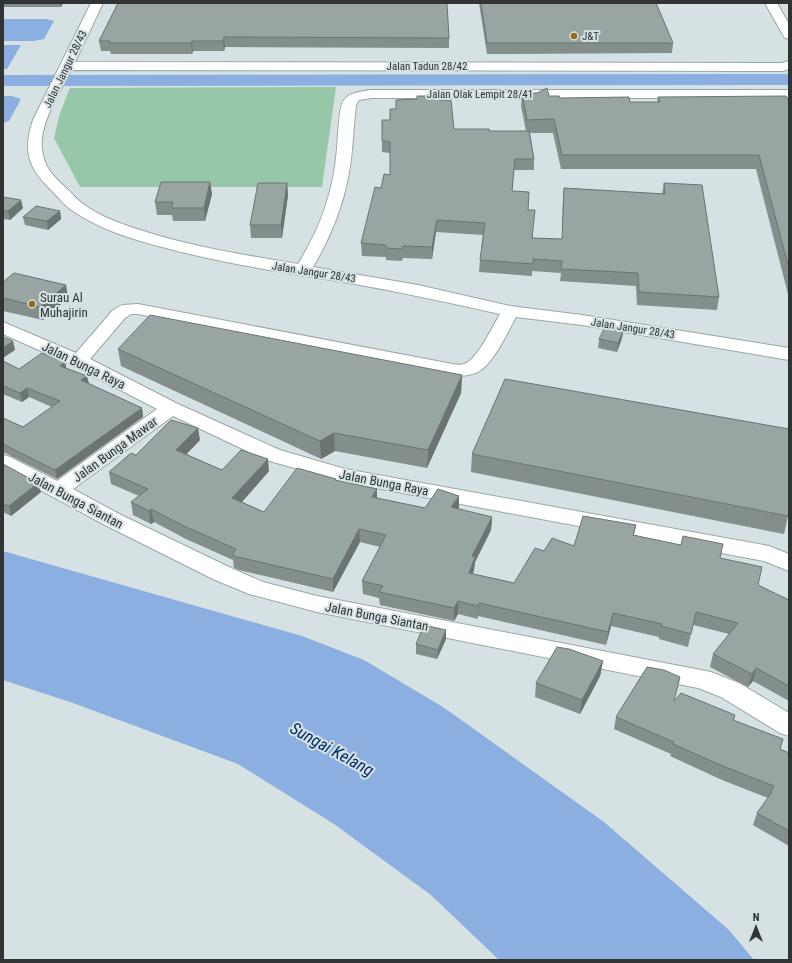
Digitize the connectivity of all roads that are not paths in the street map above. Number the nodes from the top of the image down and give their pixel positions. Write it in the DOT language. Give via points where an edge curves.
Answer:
graph roads {
  1 [pos="97,3"];
  2 [pos="771,3"];
  3 [pos="789,35"];
  4 [pos="789,65"];
  5 [pos="64,68"];
  6 [pos="789,94"];
  7 [pos="303,270"];
  8 [pos="510,311"];
  9 [pos="3,327"];
  10 [pos="789,354"];
  11 [pos="79,361"];
  12 [pos="171,408"];
  13 [pos="3,462"];
  14 [pos="58,490"];
  15 [pos="789,563"];
  16 [pos="789,726"];
  1 -- 5 [label="street, Jalan Jangur 28/43"];
  2 -- 3 [label="street"];
  4 -- 5 [label="street, Jalan Tadun 28/42"];
  5 -- 7 [label="street, Jalan Jangur 28/43" via="40,120 34,149 39,167 47,178 77,207 120,229 150,239 198,252"];
  6 -- 7 [label="street, Jalan Olak Lempit 28/41" via="379,94 355,97 349,104 337,194 313,254"];
  7 -- 8 [label="street, Jalan Jangur 28/43" via="418,290"];
  8 -- 10 [label="street, Jalan Jangur 28/43" via="582,320"];
  8 -- 11 [label="street" via="481,361 470,368 459,370 138,309 119,314"];
  9 -- 11 [label="street, Jalan Bunga Raya"];
  11 -- 12 [label="street, Jalan Bunga Raya"];
  12 -- 14 [label="street, Jalan Bunga Mawar"];
  12 -- 15 [label="street, Jalan Bunga Raya" via="273,455 344,475 768,554"];
  13 -- 14 [label="street, Jalan Bunga Siantan"];
  14 -- 16 [label="street, Jalan Bunga Siantan" via="183,555 257,588 317,604 702,679 730,690"];
}
